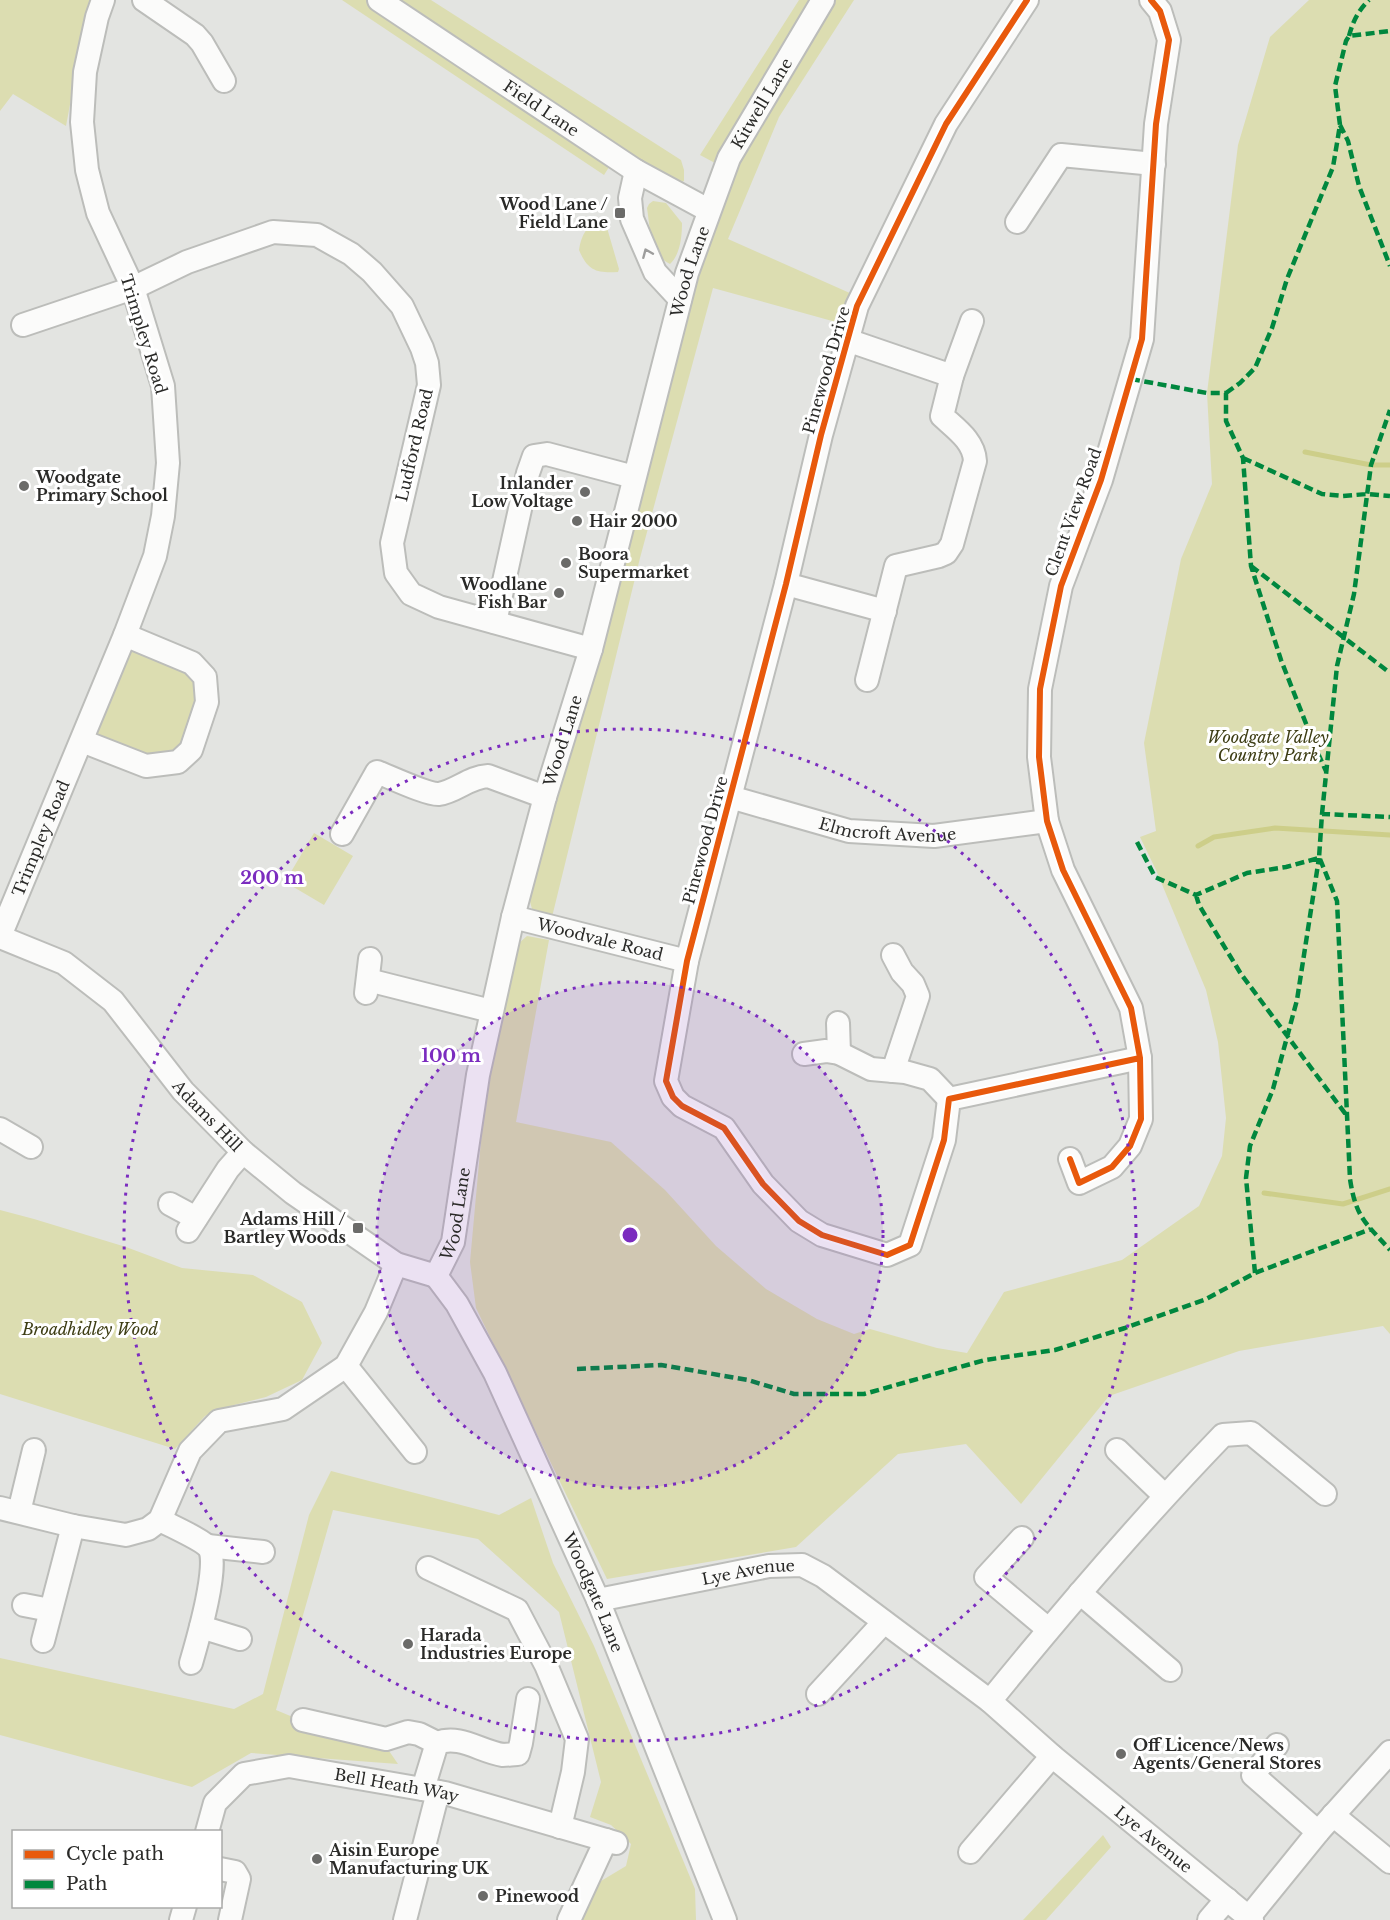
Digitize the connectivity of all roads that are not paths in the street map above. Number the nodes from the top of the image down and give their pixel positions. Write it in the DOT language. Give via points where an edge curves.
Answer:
graph roads {
  1 [pos="103,0"];
  2 [pos="144,0"];
  3 [pos="379,0"];
  4 [pos="823,0"];
  5 [pos="1027,0"];
  6 [pos="1151,0"];
  7 [pos="224,81"];
  8 [pos="1154,164"];
  9 [pos="636,171"];
  10 [pos="708,210"];
  11 [pos="1017,222"];
  12 [pos="133,288"];
  13 [pos="680,299"];
  14 [pos="972,321"];
  15 [pos="23,325"];
  16 [pos="847,340"];
  17 [pos="952,376"];
  18 [pos="634,477"];
  19 [pos="786,584"];
  20 [pos="885,611"];
  21 [pos="495,622"];
  22 [pos="125,635"];
  23 [pos="591,649"];
  24 [pos="867,680"];
  25 [pos="82,741"];
  26 [pos="545,797"];
  27 [pos="730,797"];
  28 [pos="1047,821"];
  29 [pos="342,834"];
  30 [pos="513,917"];
  31 [pos="0,937"];
  32 [pos="893,955"];
  33 [pos="687,961"];
  34 [pos="368,978"];
  35 [pos="491,1011"];
  36 [pos="838,1023"];
  37 [pos="839,1053"];
  38 [pos="804,1054"];
  39 [pos="1140,1058"];
  40 [pos="893,1071"];
  41 [pos="949,1100"];
  42 [pos="2,1134"];
  43 [pos="32,1148"];
  44 [pos="243,1152"];
  45 [pos="1070,1160"];
  46 [pos="170,1204"];
  47 [pos="396,1264"];
  48 [pos="436,1276"];
  49 [pos="346,1366"];
  50 [pos="34,1450"];
  51 [pos="1117,1450"];
  52 [pos="415,1452"];
  53 [pos="1325,1494"];
  54 [pos="1165,1496"];
  55 [pos="9,1510"];
  56 [pos="160,1520"];
  57 [pos="73,1526"];
  58 [pos="1022,1538"];
  59 [pos="208,1546"];
  60 [pos="263,1552"];
  61 [pos="428,1568"];
  62 [pos="1080,1593"];
  63 [pos="598,1600"];
  64 [pos="24,1605"];
  65 [pos="50,1610"];
  66 [pos="884,1622"];
  67 [pos="201,1627"];
  68 [pos="1048,1629"];
  69 [pos="240,1639"];
  70 [pos="44,1641"];
  71 [pos="191,1663"];
  72 [pos="1170,1670"];
  73 [pos="818,1694"];
  74 [pos="528,1700"];
  75 [pos="990,1701"];
  76 [pos="303,1720"];
  77 [pos="437,1743"];
  78 [pos="1277,1745"];
  79 [pos="1390,1752"];
  80 [pos="1052,1756"];
  81 [pos="431,1791"];
  82 [pos="1333,1815"];
  83 [pos="560,1827"];
  84 [pos="208,1830"];
  85 [pos="1318,1832"];
  86 [pos="970,1852"];
  87 [pos="1390,1862"];
  88 [pos="222,1869"];
  89 [pos="1227,1899"];
  90 [pos="1250,1919"];
  91 [pos="230,1920"];
  92 [pos="405,1920"];
  93 [pos="569,1920"];
  94 [pos="725,1920"];
  95 [pos="1209,1920"];
  1 -- 12 [label="street, Trimpley Road" via="85,72 85,159 99,213"];
  2 -- 7 [label="street" via="195,35"];
  3 -- 9 [label="street, Field Lane"];
  4 -- 10 [label="street, Kitwell Lane" via="729,158"];
  5 -- 16 [label="street, Pinewood Drive" via="946,124 857,306"];
  6 -- 8 [label="street, Clent View Road" via="1160,12 1169,40"];
  8 -- 11 [label="street" via="1061,155"];
  8 -- 28 [label="street, Clent View Road" via="1142,339 1101,480 1061,586 1040,689 1039,757"];
  9 -- 10 [label="street, Field Lane"];
  13 -- 9 [label="street, one-way" via="655,272 632,219 630,198"];
  10 -- 13 [label="street, Wood Lane"];
  12 -- 15 [label="street, Ludford Road"];
  12 -- 21 [label="street, Ludford Road" via="187,262 273,232 317,235 351,254 372,272 402,306 422,348 429,386 392,543 396,573 411,594 439,607"];
  12 -- 22 [label="street, Trimpley Road" via="163,386 168,463 164,516 155,556"];
  13 -- 18 [label="street, Wood Lane"];
  14 -- 17 [label="street"];
  16 -- 17 [label="street"];
  16 -- 19 [label="street, Pinewood Drive"];
  17 -- 20 [label="street" via="942,416 968,440 975,461 952,544 939,556 896,566"];
  18 -- 21 [label="street" via="547,454 534,456"];
  18 -- 23 [label="street, Wood Lane"];
  19 -- 20 [label="street"];
  19 -- 27 [label="street, Pinewood Drive"];
  20 -- 24 [label="street"];
  21 -- 23 [label="street, Ludford Road"];
  22 -- 25 [label="street, Trimpley Road"];
  22 -- 25 [label="street" via="192,663 205,677 207,702 191,750 178,762 146,766"];
  23 -- 26 [label="street, Wood Lane"];
  25 -- 31 [label="street, Trimpley Road"];
  26 -- 29 [label="street" via="488,776 438,794 429,793 377,772"];
  26 -- 30 [label="street, Wood Lane"];
  27 -- 28 [label="street, Elmcroft Avenue" via="849,831 934,836"];
  27 -- 33 [label="street, Pinewood Drive"];
  28 -- 39 [label="street, Clent View Road" via="1063,870 1131,1008"];
  30 -- 33 [label="street, Woodvale Road"];
  30 -- 35 [label="street, Wood Lane"];
  31 -- 44 [label="street, Adams Hill" via="64,963 113,1001 183,1091"];
  32 -- 40 [label="street" via="918,996"];
  33 -- 41 [label="street, Pinewood Drive" via="666,1081 673,1097 682,1106 724,1128 763,1184 799,1221 822,1235 887,1254 910,1245 944,1140"];
  34 -- 35 [label="street"];
  35 -- 48 [label="street, Wood Lane" via="453,1242"];
  36 -- 37 [label="street"];
  37 -- 38 [label="street"];
  37 -- 40 [label="street" via="871,1069"];
  39 -- 41 [label="street"];
  39 -- 45 [label="street, Clent View Road" via="1141,1119 1130,1146 1112,1167 1079,1184"];
  40 -- 41 [label="street" via="930,1078"];
  42 -- 43 [label="street"];
  44 -- 46 [label="street" via="192,1225"];
  44 -- 47 [label="street, Adams Hill" via="292,1193"];
  47 -- 48 [label="street, Adams Hill"];
  47 -- 49 [label="street" via="376,1312"];
  48 -- 63 [label="street, Woodgate Lane" via="457,1304 495,1374"];
  49 -- 52 [label="street"];
  49 -- 56 [label="street" via="283,1409 219,1420 190,1451"];
  50 -- 55 [label="street"];
  51 -- 54 [label="street"];
  53 -- 54 [label="street" via="1251,1433 1223,1435"];
  54 -- 62 [label="street"];
  55 -- 57 [label="street"];
  56 -- 57 [label="street" via="148,1529 126,1535"];
  56 -- 59 [label="street"];
  57 -- 65 [label="street"];
  58 -- 68 [label="street" via="986,1577"];
  59 -- 60 [label="street"];
  59 -- 67 [label="street" via="213,1568"];
  61 -- 83 [label="street" via="517,1610 546,1665 577,1739"];
  62 -- 68 [label="street"];
  62 -- 72 [label="street"];
  63 -- 66 [label="street, Lye Avenue" via="769,1566 802,1565"];
  63 -- 94 [label="street, Woodgate Lane"];
  64 -- 65 [label="street"];
  65 -- 70 [label="street"];
  66 -- 73 [label="street"];
  66 -- 75 [label="street, Lye Avenue"];
  67 -- 69 [label="street"];
  67 -- 71 [label="street"];
  68 -- 75 [label="street"];
  74 -- 77 [label="street" via="518,1754 504,1755 459,1741"];
  75 -- 80 [label="street, Lye Avenue"];
  76 -- 77 [label="street" via="386,1739 408,1732"];
  77 -- 81 [label="street"];
  78 -- 85 [label="street" via="1253,1775"];
  79 -- 82 [label="street"];
  80 -- 86 [label="street"];
  80 -- 89 [label="street, Lye Avenue"];
  81 -- 83 [label="street, Bell Heath Way"];
  81 -- 84 [label="street, Bell Heath Way" via="289,1766 244,1774 215,1803"];
  81 -- 92 [label="street"];
  82 -- 85 [label="street"];
  82 -- 87 [label="street"];
  83 -- 93 [label="street, Bell Heath Way" via="611,1842"];
  85 -- 90 [label="street"];
  88 -- 91 [label="street" via="235,1872 239,1879"];
  89 -- 90 [label="street, Lye Avenue"];
  89 -- 95 [label="street"];
}
